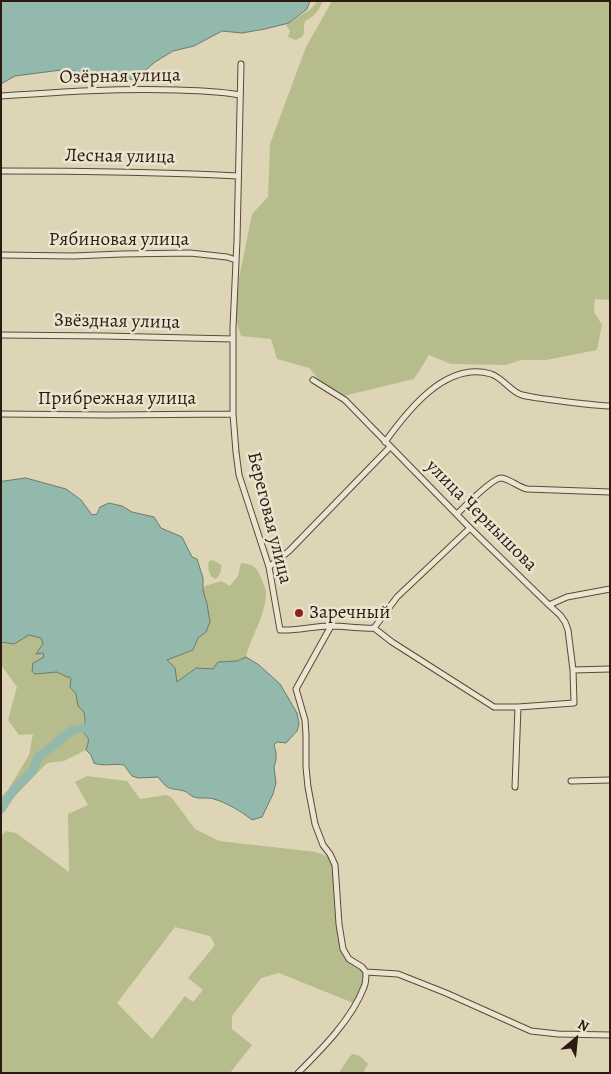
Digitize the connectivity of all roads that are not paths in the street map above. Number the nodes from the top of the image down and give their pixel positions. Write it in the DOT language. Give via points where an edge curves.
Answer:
graph roads {
  1 [pos="241,64"];
  2 [pos="240,95"];
  3 [pos="1,96"];
  4 [pos="1,171"];
  5 [pos="238,176"];
  6 [pos="1,255"];
  7 [pos="236,260"];
  8 [pos="1,335"];
  9 [pos="233,339"];
  10 [pos="313,380"];
  11 [pos="610,406"];
  12 [pos="1,414"];
  13 [pos="234,414"];
  14 [pos="385,442"];
  15 [pos="390,447"];
  16 [pos="610,492"];
  17 [pos="457,514"];
  18 [pos="470,528"];
  19 [pos="269,567"];
  20 [pos="610,589"];
  21 [pos="549,606"];
  22 [pos="330,626"];
  23 [pos="374,628"];
  24 [pos="610,669"];
  25 [pos="573,670"];
  26 [pos="518,707"];
  27 [pos="610,780"];
  28 [pos="570,781"];
  29 [pos="515,787"];
  30 [pos="366,972"];
  31 [pos="610,1035"];
  32 [pos="298,1073"];
  1 -- 2 [label="street, Береговая улица"];
  2 -- 3 [label="street, Озёрная улица" via="153,89"];
  2 -- 5 [label="street, Береговая улица"];
  4 -- 5 [label="street, Лесная улица"];
  5 -- 7 [label="street, Береговая улица"];
  6 -- 7 [label="street, Рябиновая улица" via="190,253"];
  7 -- 9 [label="street, Береговая улица"];
  8 -- 9 [label="street, Звёздная улица"];
  9 -- 13 [label="street, Береговая улица"];
  10 -- 14 [label="street, улица Чернышова" via="345,400"];
  11 -- 14 [label="street" via="520,395 494,375 464,373 427,394"];
  12 -- 13 [label="street, Прибрежная улица"];
  13 -- 19 [label="street, Береговая улица" via="239,474"];
  14 -- 15 [label="street, улица Чернышова"];
  15 -- 17 [label="street, улица Чернышова"];
  15 -- 19 [label="street" via="289,551"];
  16 -- 17 [label="street" via="527,489 501,478 492,481"];
  17 -- 18 [label="street, улица Чернышова"];
  18 -- 21 [label="street, улица Чернышова"];
  18 -- 23 [label="street" via="397,597"];
  19 -- 22 [label="street, Береговая улица" via="280,630"];
  20 -- 21 [label="street" via="567,598"];
  21 -- 25 [label="street, улица Чернышова" via="566,622"];
  22 -- 23 [label="street, Береговая улица"];
  22 -- 30 [label="street" via="296,689 305,720 306,767 314,824 336,865 339,924 344,949 349,959"];
  23 -- 26 [label="street" via="490,706"];
  24 -- 25 [label="street"];
  25 -- 26 [label="street, улица Чернышова" via="574,703"];
  26 -- 29 [label="street"];
  27 -- 28 [label="street"];
  30 -- 31 [label="street" via="398,974 531,1031"];
  30 -- 32 [label="street" via="365,986 356,1004 332,1038"];
}
